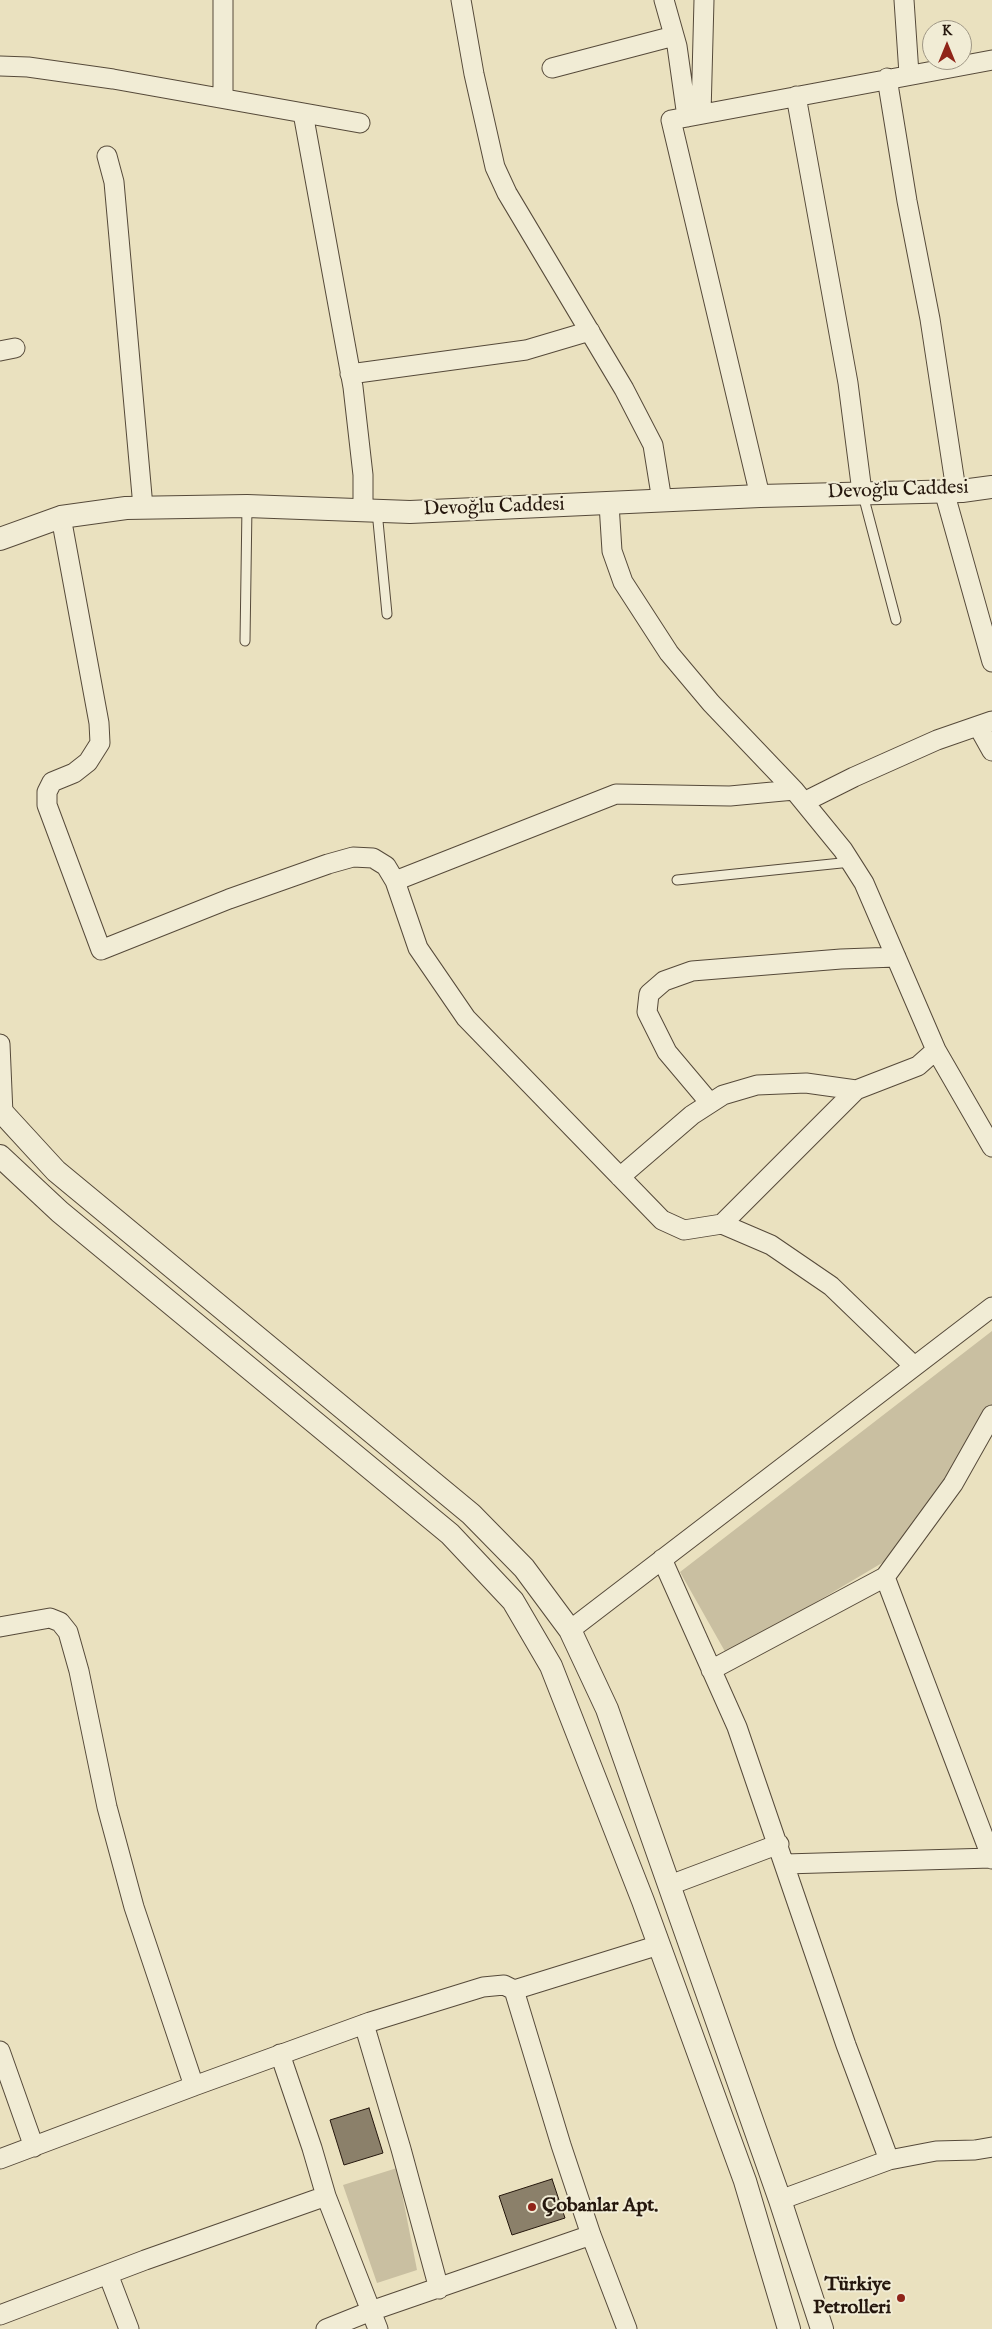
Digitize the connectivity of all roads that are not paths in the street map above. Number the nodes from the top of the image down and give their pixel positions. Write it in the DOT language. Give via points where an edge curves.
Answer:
graph roads {
  1 [pos="223,0"];
  2 [pos="461,0"];
  3 [pos="664,0"];
  4 [pos="704,0"];
  5 [pos="904,0"];
  6 [pos="674,36"];
  7 [pos="992,60"];
  8 [pos="0,66"];
  9 [pos="552,68"];
  10 [pos="910,74"];
  11 [pos="887,78"];
  12 [pos="796,96"];
  13 [pos="222,98"];
  14 [pos="303,113"];
  15 [pos="694,115"];
  16 [pos="360,123"];
  17 [pos="108,156"];
  18 [pos="590,331"];
  19 [pos="350,374"];
  20 [pos="992,487"];
  21 [pos="950,490"];
  22 [pos="862,492"];
  23 [pos="760,496"];
  24 [pos="662,501"];
  25 [pos="609,504"];
  26 [pos="248,506"];
  27 [pos="143,507"];
  28 [pos="370,510"];
  29 [pos="61,517"];
  30 [pos="0,539"];
  31 [pos="387,614"];
  32 [pos="896,620"];
  33 [pos="244,641"];
  34 [pos="992,662"];
  35 [pos="985,724"];
  36 [pos="992,751"];
  37 [pos="799,796"];
  38 [pos="851,862"];
  39 [pos="677,880"];
  40 [pos="395,881"];
  41 [pos="896,957"];
  42 [pos="0,1044"];
  43 [pos="936,1050"];
  44 [pos="856,1090"];
  45 [pos="710,1103"];
  46 [pos="2,1112"];
  47 [pos="990,1139"];
  48 [pos="0,1156"];
  49 [pos="620,1177"];
  50 [pos="722,1224"];
  51 [pos="991,1308"];
  52 [pos="914,1366"];
  53 [pos="992,1415"];
  54 [pos="662,1559"];
  55 [pos="886,1577"];
  56 [pos="0,1627"];
  57 [pos="570,1630"];
  58 [pos="711,1670"];
  59 [pos="779,1844"];
  60 [pos="992,1857"];
  61 [pos="785,1864"];
  62 [pos="670,1885"];
  63 [pos="658,1945"];
  64 [pos="514,1990"];
  65 [pos="364,2024"];
  66 [pos="0,2051"];
  67 [pos="280,2054"];
  68 [pos="194,2086"];
  69 [pos="34,2146"];
  70 [pos="992,2147"];
  71 [pos="0,2159"];
  72 [pos="889,2160"];
  73 [pos="326,2196"];
  74 [pos="780,2200"];
  75 [pos="591,2236"];
  76 [pos="108,2274"];
  77 [pos="439,2289"];
  78 [pos="371,2311"];
  79 [pos="0,2315"];
  80 [pos="129,2329"];
  81 [pos="326,2329"];
  82 [pos="378,2329"];
  83 [pos="627,2329"];
  84 [pos="789,2329"];
  85 [pos="822,2329"];
  1 -- 13 [label="street"];
  2 -- 18 [label="street" via="495,167 507,193"];
  3 -- 6 [label="street"];
  4 -- 15 [label="street"];
  5 -- 10 [label="street"];
  6 -- 9 [label="street"];
  6 -- 15 [label="street"];
  7 -- 10 [label="street"];
  8 -- 13 [label="street" via="47,70"];
  10 -- 11 [label="street"];
  11 -- 12 [label="street"];
  11 -- 21 [label="street" via="906,201 930,319"];
  12 -- 15 [label="street"];
  12 -- 22 [label="street" via="848,383"];
  13 -- 14 [label="street"];
  14 -- 16 [label="street"];
  14 -- 19 [label="street"];
  15 -- 23 [label="street" via="671,120"];
  17 -- 27 [label="street" via="114,182"];
  18 -- 19 [label="street" via="526,350"];
  18 -- 24 [label="street" via="653,445"];
  19 -- 28 [label="street" via="362,475"];
  20 -- 21 [label="street, Devoğlu Caddesi"];
  21 -- 22 [label="street, Devoğlu Caddesi"];
  21 -- 34 [label="street"];
  22 -- 23 [label="street, Devoğlu Caddesi"];
  22 -- 32 [label="lane"];
  23 -- 24 [label="street, Devoğlu Caddesi"];
  24 -- 25 [label="street, Devoğlu Caddesi"];
  25 -- 28 [label="street, Devoğlu Caddesi"];
  25 -- 37 [label="street" via="612,551 623,582 669,653 711,703"];
  26 -- 27 [label="street, Devoğlu Caddesi"];
  26 -- 28 [label="street, Devoğlu Caddesi"];
  26 -- 33 [label="lane"];
  27 -- 29 [label="street, Devoğlu Caddesi"];
  28 -- 31 [label="lane"];
  29 -- 30 [label="street, Devoğlu Caddesi"];
  29 -- 40 [label="street" via="100,743 88,762 52,782 47,792 47,805 101,950 229,899 352,857 373,858 386,866"];
  35 -- 36 [label="street"];
  35 -- 37 [label="street"];
  37 -- 38 [label="street"];
  37 -- 40 [label="street" via="616,794"];
  38 -- 39 [label="lane"];
  38 -- 41 [label="street" via="864,883"];
  40 -- 49 [label="street" via="418,948 466,1018"];
  41 -- 43 [label="street"];
  41 -- 45 [label="street" via="692,971 664,981 649,994 646,1012 667,1052"];
  42 -- 46 [label="street"];
  43 -- 44 [label="street" via="918,1066"];
  43 -- 47 [label="street"];
  44 -- 45 [label="street" via="806,1083 757,1085 723,1095"];
  44 -- 50 [label="street"];
  45 -- 49 [label="street"];
  46 -- 57 [label="street" via="56,1171 472,1514 524,1568"];
  48 -- 63 [label="street" via="60,1212 450,1534 513,1601 551,1666"];
  49 -- 50 [label="street" via="662,1220 684,1230"];
  50 -- 52 [label="street" via="771,1245 831,1286"];
  51 -- 52 [label="street"];
  52 -- 54 [label="street"];
  53 -- 55 [label="street" via="953,1484"];
  54 -- 57 [label="street"];
  54 -- 58 [label="street"];
  55 -- 58 [label="street"];
  55 -- 60 [label="street"];
  56 -- 68 [label="street" via="50,1618 60,1622 68,1632 107,1807 134,1907"];
  57 -- 62 [label="street" via="607,1708"];
  58 -- 59 [label="street" via="737,1727"];
  59 -- 61 [label="street"];
  59 -- 62 [label="street"];
  60 -- 61 [label="street"];
  61 -- 72 [label="street"];
  62 -- 74 [label="street"];
  63 -- 64 [label="street"];
  63 -- 84 [label="street" via="745,2181"];
  64 -- 65 [label="street" via="504,1985 483,1987"];
  64 -- 75 [label="street"];
  65 -- 67 [label="street"];
  65 -- 77 [label="street"];
  66 -- 69 [label="street"];
  67 -- 68 [label="street"];
  67 -- 73 [label="street"];
  68 -- 69 [label="street"];
  69 -- 71 [label="street"];
  70 -- 72 [label="street" via="936,2151"];
  72 -- 74 [label="street"];
  73 -- 76 [label="street"];
  73 -- 78 [label="street"];
  74 -- 85 [label="street"];
  75 -- 77 [label="street"];
  75 -- 83 [label="street"];
  76 -- 79 [label="street"];
  76 -- 80 [label="street"];
  77 -- 78 [label="street"];
  78 -- 81 [label="street"];
  78 -- 82 [label="street"];
}
